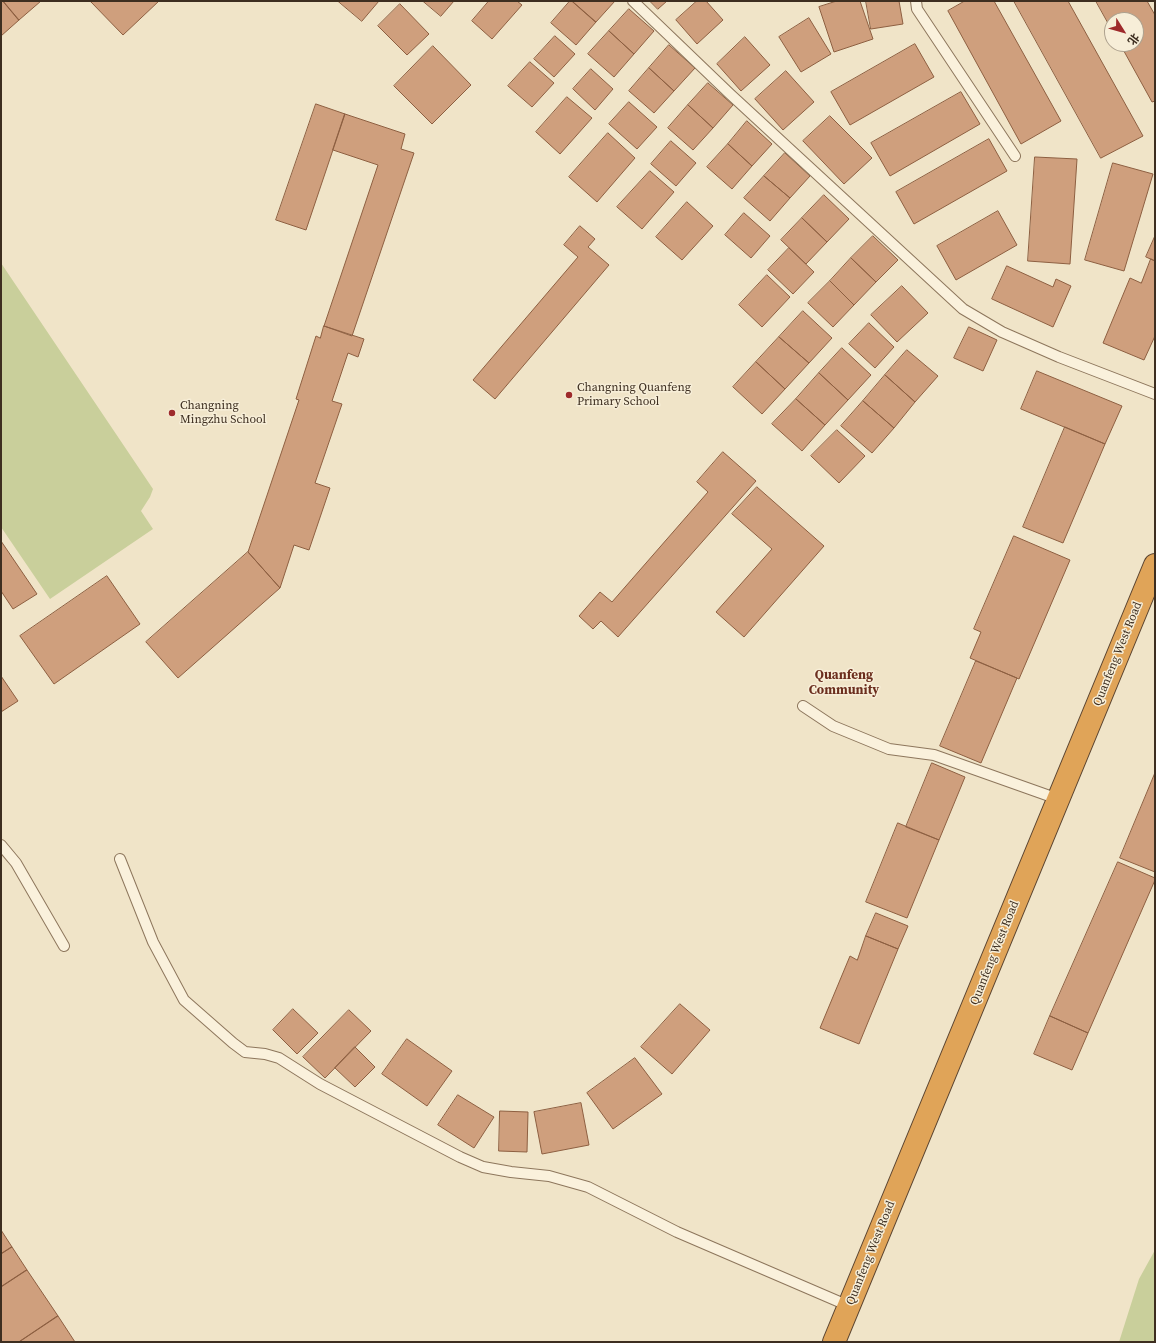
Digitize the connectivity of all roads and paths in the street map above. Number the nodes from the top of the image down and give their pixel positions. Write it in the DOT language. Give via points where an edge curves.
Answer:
graph roads {
  1 [pos="633,1"];
  2 [pos="916,1"];
  3 [pos="1016,156"];
  4 [pos="1155,394"];
  5 [pos="1155,564"];
  6 [pos="803,706"];
  7 [pos="1058,799"];
  8 [pos="1,845"];
  9 [pos="120,859"];
  10 [pos="64,946"];
  11 [pos="849,1306"];
  12 [pos="834,1342"];
  1 -- 4 [label="lane" via="963,310 1002,332 1059,357"];
  2 -- 3 [label="lane" via="916,9"];
  5 -- 7 [label="highway, Quanfeng West Road"];
  6 -- 7 [label="lane" via="833,726 889,749 934,755"];
  7 -- 11 [label="highway, Quanfeng West Road"];
  8 -- 10 [label="lane" via="16,863"];
  9 -- 11 [label="lane" via="153,942 184,1000 245,1052 279,1058 320,1084 460,1157 484,1167 549,1176 588,1187 677,1232"];
  11 -- 12 [label="highway, Quanfeng West Road"];
}
